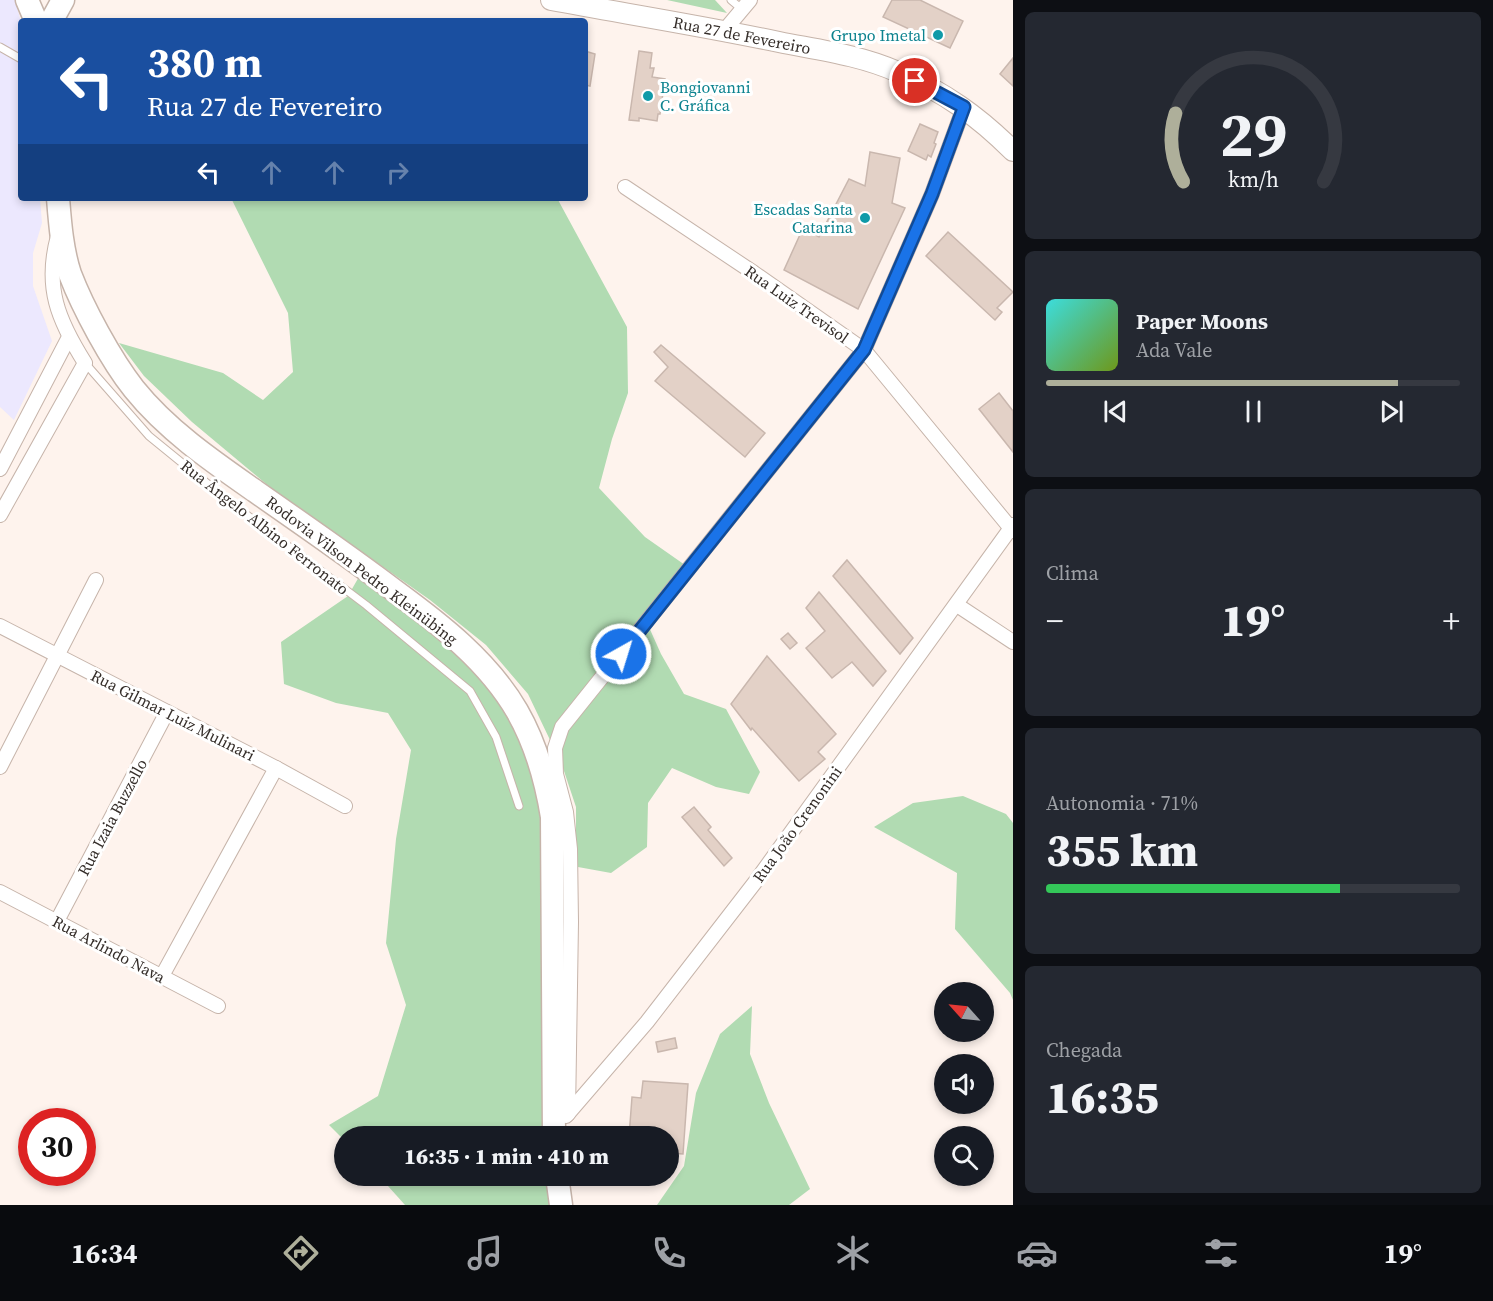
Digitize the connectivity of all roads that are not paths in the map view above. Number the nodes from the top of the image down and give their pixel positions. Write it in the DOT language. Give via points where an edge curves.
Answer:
graph roads {
  1 [pos="27,0"];
  2 [pos="47,0"];
  3 [pos="54,0"];
  4 [pos="63,0"];
  5 [pos="551,0"];
  6 [pos="731,0"];
  7 [pos="746,5"];
  8 [pos="35,18"];
  9 [pos="51,18"];
  10 [pos="52,18"];
  11 [pos="54,18"];
  12 [pos="724,31"];
  13 [pos="0,47"];
  14 [pos="18,57"];
  15 [pos="964,107"];
  16 [pos="1013,151"];
  17 [pos="625,187"];
  18 [pos="58,201"];
  19 [pos="60,227"];
  20 [pos="69,337"];
  21 [pos="864,350"];
  22 [pos="85,363"];
  23 [pos="0,469"];
  24 [pos="6,489"];
  25 [pos="0,516"];
  26 [pos="1012,529"];
  27 [pos="96,580"];
  28 [pos="957,605"];
  29 [pos="0,626"];
  30 [pos="1013,642"];
  31 [pos="58,656"];
  32 [pos="167,712"];
  33 [pos="0,767"];
  34 [pos="276,768"];
  35 [pos="345,806"];
  36 [pos="519,806"];
  37 [pos="0,892"];
  38 [pos="57,921"];
  39 [pos="162,976"];
  40 [pos="218,1006"];
  41 [pos="559,1126"];
  42 [pos="558,1186"];
  43 [pos="561,1205"];
  1 -- 8 [label="main road"];
  2 -- 9 [label="main road"];
  3 -- 10 [label="main road"];
  4 -- 11 [label="main road"];
  5 -- 12 [label="main road, Rua 27 de Fevereiro"];
  6 -- 7 [label="lane"];
  7 -- 12 [label="street"];
  12 -- 15 [label="main road, Rua 27 de Fevereiro" via="860,58 899,72"];
  13 -- 14 [label="lane"];
  15 -- 16 [label="main road, Rua 27 de Fevereiro"];
  15 -- 21 [label="street" via="932,194"];
  17 -- 21 [label="street, Rua Luiz Trevisol"];
  18 -- 19 [label="main road, Rodovia Vilson Pedro Kleinübing"];
  19 -- 20 [label="street, Rua Ângelo Albino Ferronato" via="51,277"];
  19 -- 41 [label="main road, Rodovia Vilson Pedro Kleinübing" via="70,272 84,304 134,388 168,424 210,459 365,568 459,642 495,679 517,711 536,751 552,818"];
  20 -- 22 [label="street, Rua Ângelo Albino Ferronato"];
  20 -- 23 [label="street"];
  21 -- 26 [label="street, Rua Luiz Trevisol"];
  21 -- 41 [label="street" via="562,727 555,747 556,774 570,849 571,922"];
  22 -- 24 [label="street"];
  22 -- 36 [label="lane, Rua Ângelo Albino Ferronato" via="149,436 470,691 496,737"];
  24 -- 25 [label="street"];
  26 -- 28 [label="street, Rua João Crenonini"];
  27 -- 31 [label="street"];
  28 -- 30 [label="street"];
  28 -- 41 [label="street, Rua João Crenonini" via="756,881 647,1022"];
  29 -- 31 [label="street, Rua Gilmar Luiz Mulinari"];
  31 -- 32 [label="street, Rua Gilmar Luiz Mulinari"];
  31 -- 33 [label="street"];
  32 -- 34 [label="street, Rua Gilmar Luiz Mulinari"];
  32 -- 38 [label="street, Rua Izaia Buzzello"];
  34 -- 35 [label="street, Rua Gilmar Luiz Mulinari"];
  34 -- 39 [label="street"];
  37 -- 38 [label="street, Rua Arlindo Nava"];
  38 -- 39 [label="street, Rua Arlindo Nava"];
  39 -- 40 [label="street, Rua Arlindo Nava"];
  42 -- 43 [label="main road"];
}
